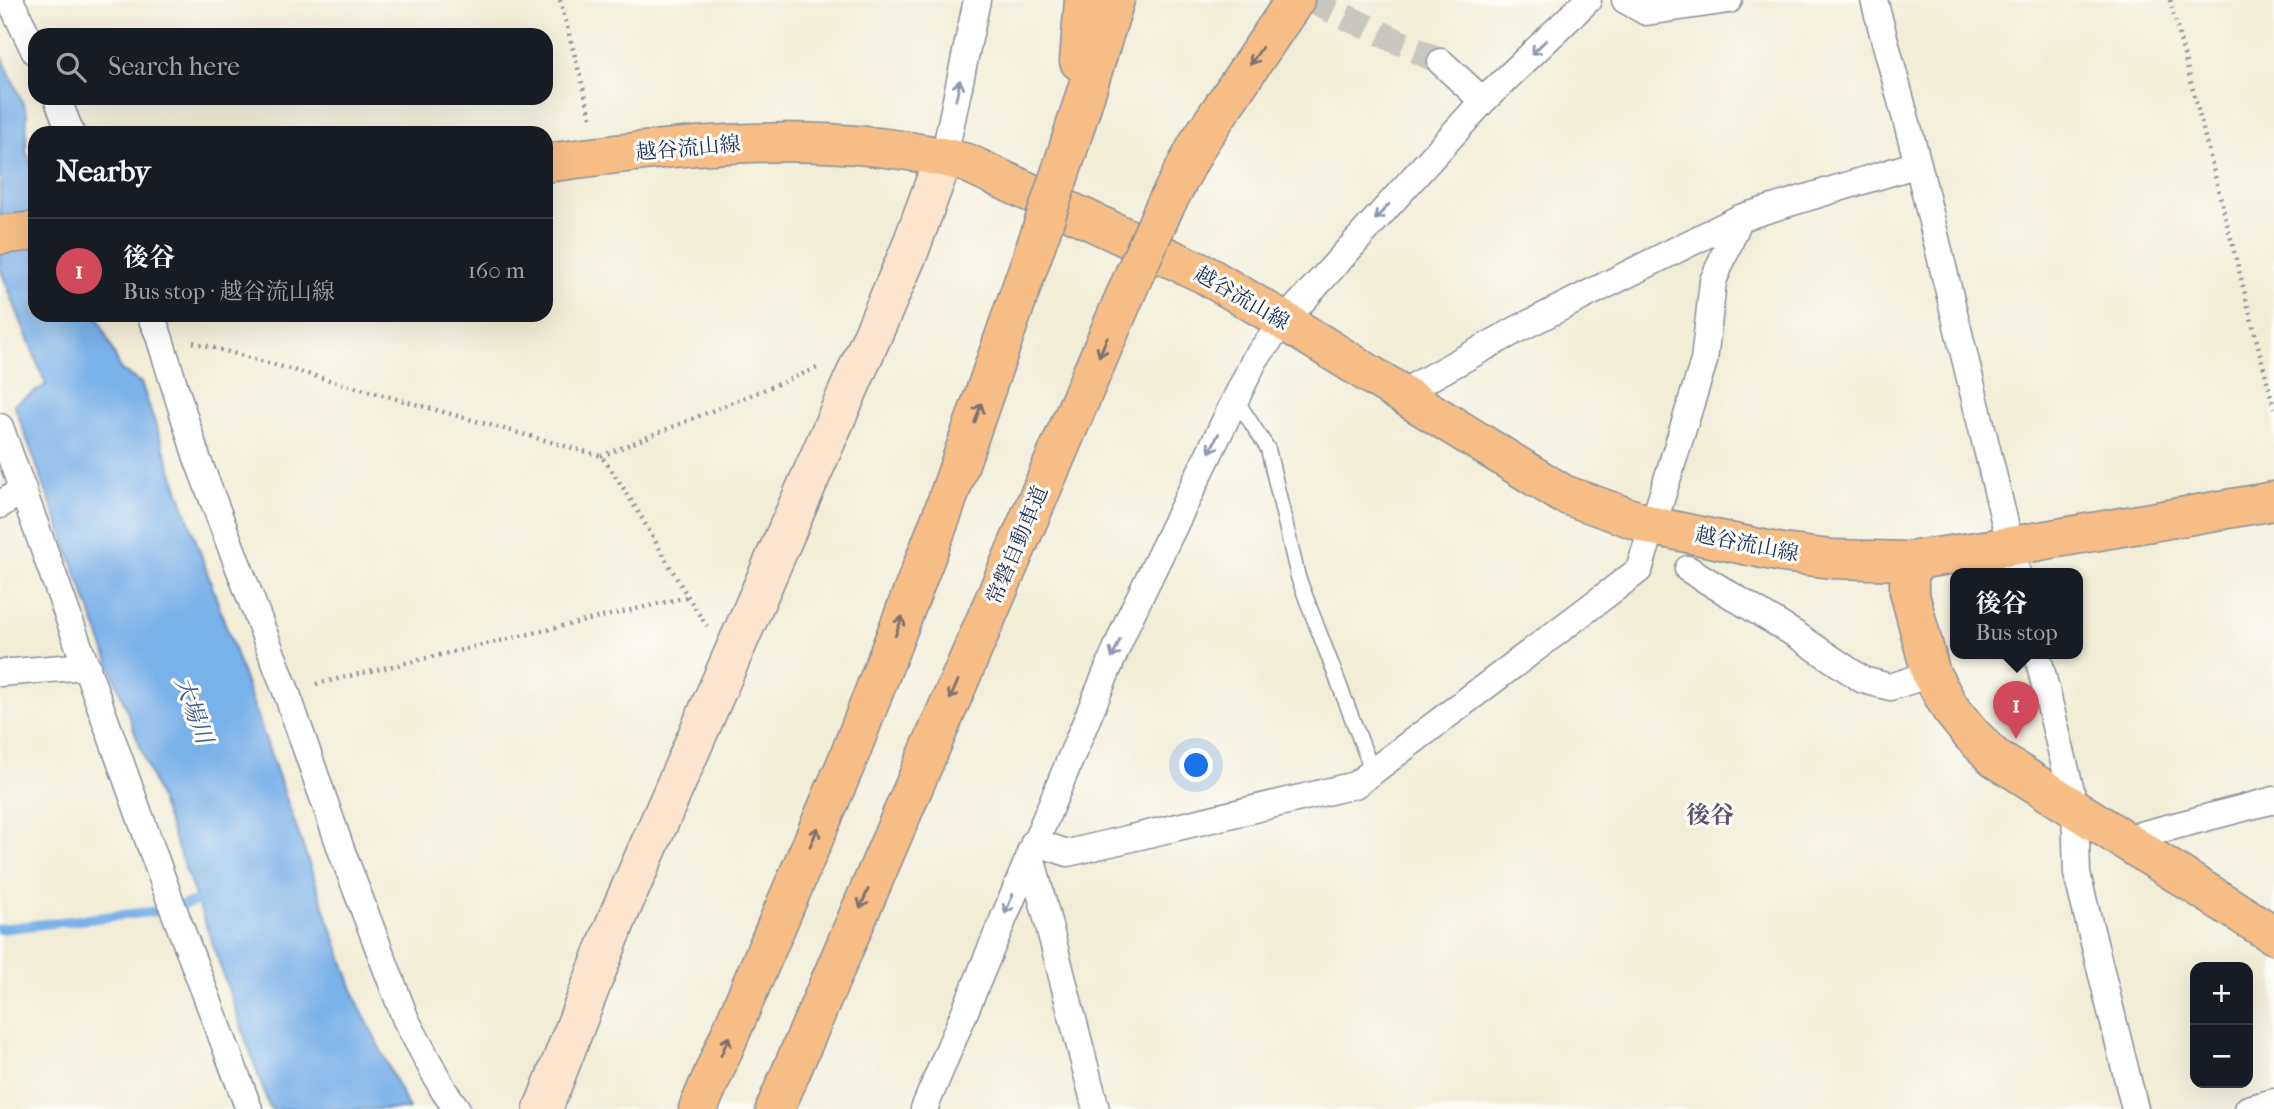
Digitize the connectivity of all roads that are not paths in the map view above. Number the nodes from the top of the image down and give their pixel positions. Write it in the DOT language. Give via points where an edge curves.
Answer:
graph roads {
  1 [pos="10,0"];
  2 [pos="977,0"];
  3 [pos="1084,0"];
  4 [pos="1115,0"];
  5 [pos="1295,0"];
  6 [pos="1588,0"];
  7 [pos="1625,0"];
  8 [pos="1729,0"];
  9 [pos="1874,0"];
  10 [pos="28,37"];
  11 [pos="1441,62"];
  12 [pos="1483,101"];
  13 [pos="60,105"];
  14 [pos="68,126"];
  15 [pos="1069,146"];
  16 [pos="944,157"];
  17 [pos="553,162"];
  18 [pos="1918,164"];
  19 [pos="1740,218"];
  20 [pos="28,232"];
  21 [pos="0,235"];
  22 [pos="1284,321"];
  23 [pos="154,324"];
  24 [pos="1402,393"];
  25 [pos="1235,398"];
  26 [pos="0,427"];
  27 [pos="23,489"];
  28 [pos="2274,501"];
  29 [pos="0,505"];
  30 [pos="1653,526"];
  31 [pos="2014,560"];
  32 [pos="1909,561"];
  33 [pos="1688,569"];
  34 [pos="2038,659"];
  35 [pos="87,666"];
  36 [pos="0,673"];
  37 [pos="1931,674"];
  38 [pos="1373,773"];
  39 [pos="2274,800"];
  40 [pos="2075,807"];
  41 [pos="2125,839"];
  42 [pos="1032,847"];
  43 [pos="2274,935"];
  44 [pos="2274,1102"];
  45 [pos="250,1109"];
  46 [pos="457,1109"];
  47 [pos="543,1109"];
  48 [pos="698,1109"];
  49 [pos="775,1109"];
  50 [pos="925,1109"];
  51 [pos="1096,1109"];
  52 [pos="2135,1109"];
  53 [pos="2248,1109"];
  1 -- 10 [label="street"];
  16 -- 2 [label="street, one-way"];
  3 -- 15 [label="main road"];
  4 -- 15 [label="main road"];
  5 -- 49 [label="main road, 常磐自動車道, one-way, bridge" via="1199,142 1164,208"];
  6 -- 12 [label="street, one-way"];
  7 -- 8 [label="street" via="1646,12"];
  9 -- 18 [label="street"];
  11 -- 12 [label="street"];
  12 -- 22 [label="street, one-way"];
  13 -- 14 [label="street"];
  48 -- 15 [label="main road, one-way, bridge" via="853,746 942,515"];
  16 -- 17 [label="main road, 越谷流山線" via="825,141 746,142"];
  16 -- 22 [label="main road, 越谷流山線" via="995,175 1204,274"];
  16 -- 47 [label="street" via="909,252 619,914"];
  18 -- 19 [label="street"];
  18 -- 31 [label="street"];
  19 -- 24 [label="street"];
  19 -- 30 [label="street" via="1713,281 1704,361"];
  20 -- 21 [label="main road"];
  22 -- 24 [label="main road, 越谷流山線"];
  22 -- 25 [label="street" via="1255,359"];
  23 -- 46 [label="street" via="197,458 406,1020"];
  24 -- 30 [label="main road, 越谷流山線" via="1563,494"];
  25 -- 38 [label="lane" via="1268,449 1298,577"];
  25 -- 42 [label="street, one-way" via="1128,621"];
  26 -- 27 [label="street"];
  27 -- 29 [label="street"];
  27 -- 35 [label="street"];
  28 -- 31 [label="main road, 越谷流山線"];
  30 -- 32 [label="main road, 越谷流山線" via="1782,553"];
  30 -- 38 [label="street" via="1639,570"];
  31 -- 32 [label="main road, 越谷流山線"];
  32 -- 37 [label="main road" via="1909,590"];
  33 -- 37 [label="street" via="1863,680 1890,687"];
  34 -- 40 [label="street"];
  35 -- 36 [label="street"];
  35 -- 45 [label="street" via="174,913"];
  37 -- 40 [label="main road" via="1950,708 1995,758"];
  38 -- 42 [label="street" via="1355,785 1068,853"];
  39 -- 41 [label="street"];
  40 -- 41 [label="main road"];
  40 -- 52 [label="street" via="2077,874"];
  41 -- 43 [label="main road"];
  42 -- 50 [label="street, one-way"];
  42 -- 51 [label="street"];
  44 -- 53 [label="street"];
}
